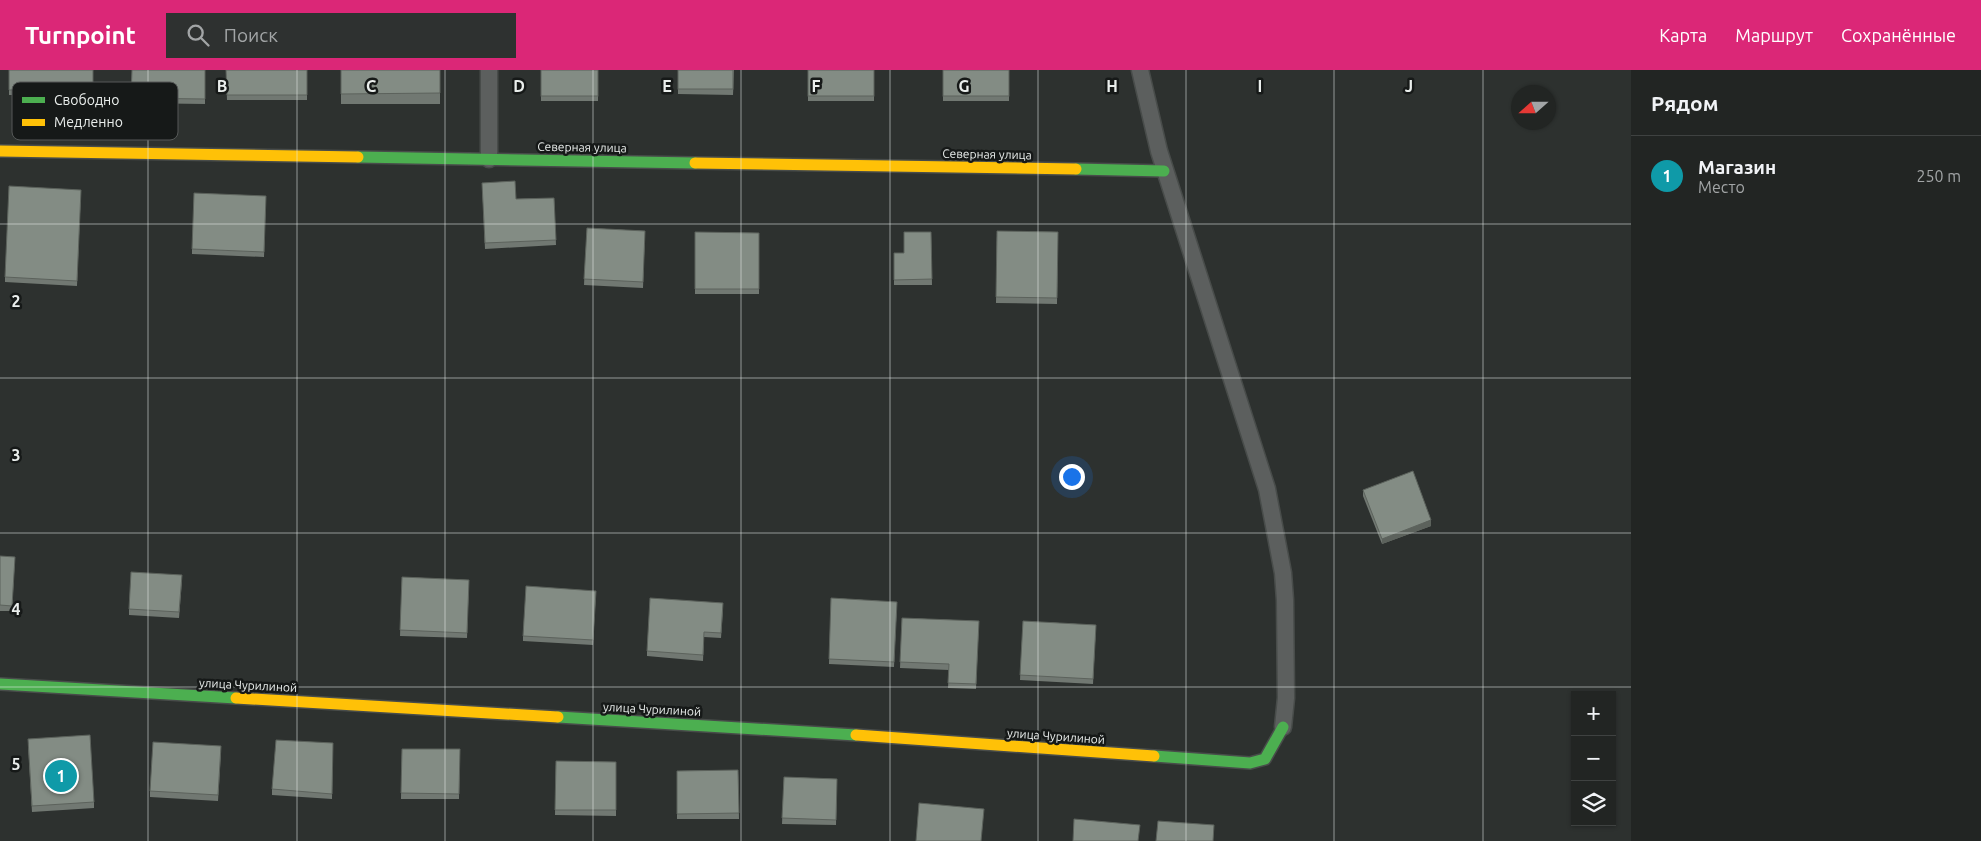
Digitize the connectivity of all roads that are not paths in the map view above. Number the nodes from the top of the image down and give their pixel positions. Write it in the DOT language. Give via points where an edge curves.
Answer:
graph roads {
  1 [pos="489,70"];
  2 [pos="1140,70"];
  3 [pos="0,151"];
  4 [pos="489,159"];
  5 [pos="1164,170"];
  6 [pos="0,684"];
  7 [pos="1284,727"];
  1 -- 4 [label="lane"];
  2 -- 5 [label="lane"];
  3 -- 4 [label="street, Северная улица"];
  4 -- 5 [label="street, Северная улица"];
  5 -- 7 [label="lane" via="1267,489 1278,540 1285,600"];
  6 -- 7 [label="street, улица Чурилиной" via="751,728 1250,763 1265,759"];
}
